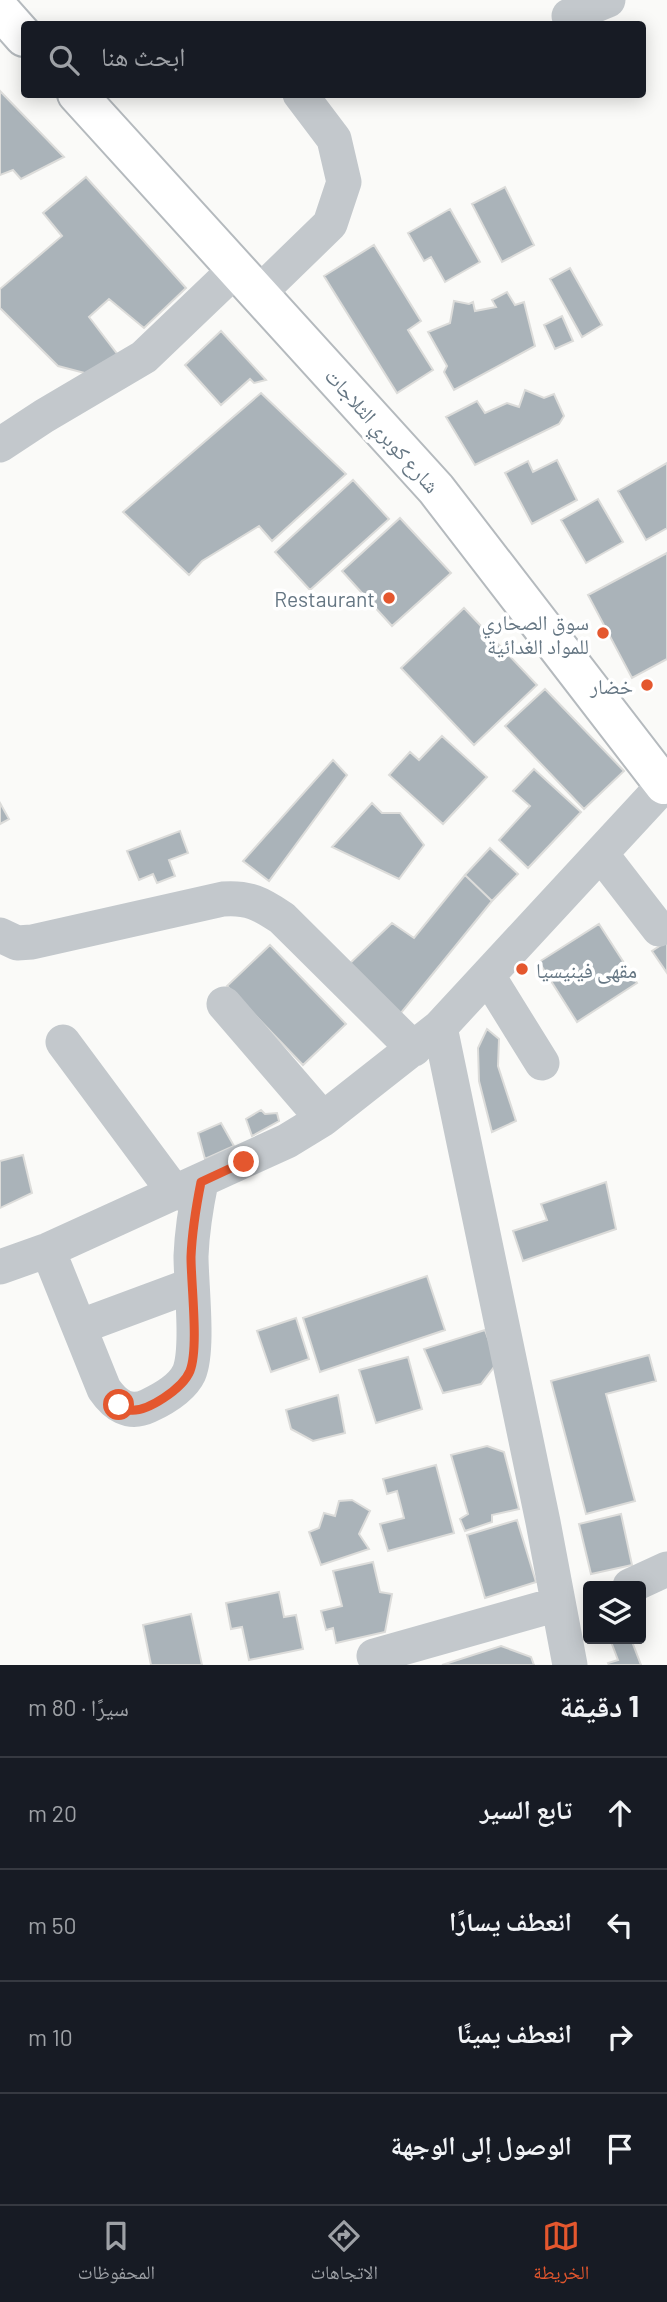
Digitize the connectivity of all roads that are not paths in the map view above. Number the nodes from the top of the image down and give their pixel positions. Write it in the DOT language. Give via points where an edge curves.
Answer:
graph roads {
  1 [pos="608,0"];
  2 [pos="0,10"];
  3 [pos="569,16"];
  4 [pos="21,34"];
  5 [pos="81,98"];
  6 [pos="303,98"];
  7 [pos="247,281"];
  8 [pos="0,445"];
  9 [pos="666,786"];
  10 [pos="601,854"];
  11 [pos="659,929"];
  12 [pos="0,934"];
  13 [pos="488,976"];
  14 [pos="224,1004"];
  15 [pos="440,1027"];
  16 [pos="63,1042"];
  17 [pos="414,1049"];
  18 [pos="542,1063"];
  19 [pos="323,1119"];
  20 [pos="188,1187"];
  21 [pos="47,1250"];
  22 [pos="0,1267"];
  23 [pos="192,1285"];
  24 [pos="79,1327"];
  25 [pos="667,1569"];
  26 [pos="641,1581"];
  27 [pos="569,1609"];
  28 [pos="374,1656"];
  29 [pos="570,1665"];
  1 -- 3 [label="street"];
  2 -- 4 [label="main road"];
  5 -- 7 [label="main road, شارع كوبري الثلاجات"];
  6 -- 7 [label="street" via="334,139 344,182 330,224"];
  7 -- 8 [label="street" via="144,357"];
  7 -- 9 [label="main road, شارع كوبري الثلاجات" via="464,522"];
  9 -- 10 [label="street"];
  10 -- 11 [label="street"];
  10 -- 13 [label="street"];
  12 -- 17 [label="street" via="17,943 32,942 242,897 282,918"];
  13 -- 15 [label="street"];
  13 -- 18 [label="street"];
  14 -- 19 [label="street"];
  15 -- 17 [label="street"];
  15 -- 27 [label="street"];
  16 -- 20 [label="street"];
  17 -- 19 [label="street"];
  19 -- 20 [label="street"];
  20 -- 21 [label="street"];
  20 -- 23 [label="street" via="194,1218"];
  21 -- 22 [label="street"];
  21 -- 24 [label="street"];
  23 -- 24 [label="street"];
  23 -- 24 [label="street" via="190,1371 162,1399 142,1409 128,1410 110,1398"];
  25 -- 26 [label="street"];
  27 -- 28 [label="street"];
  27 -- 29 [label="street"];
}
